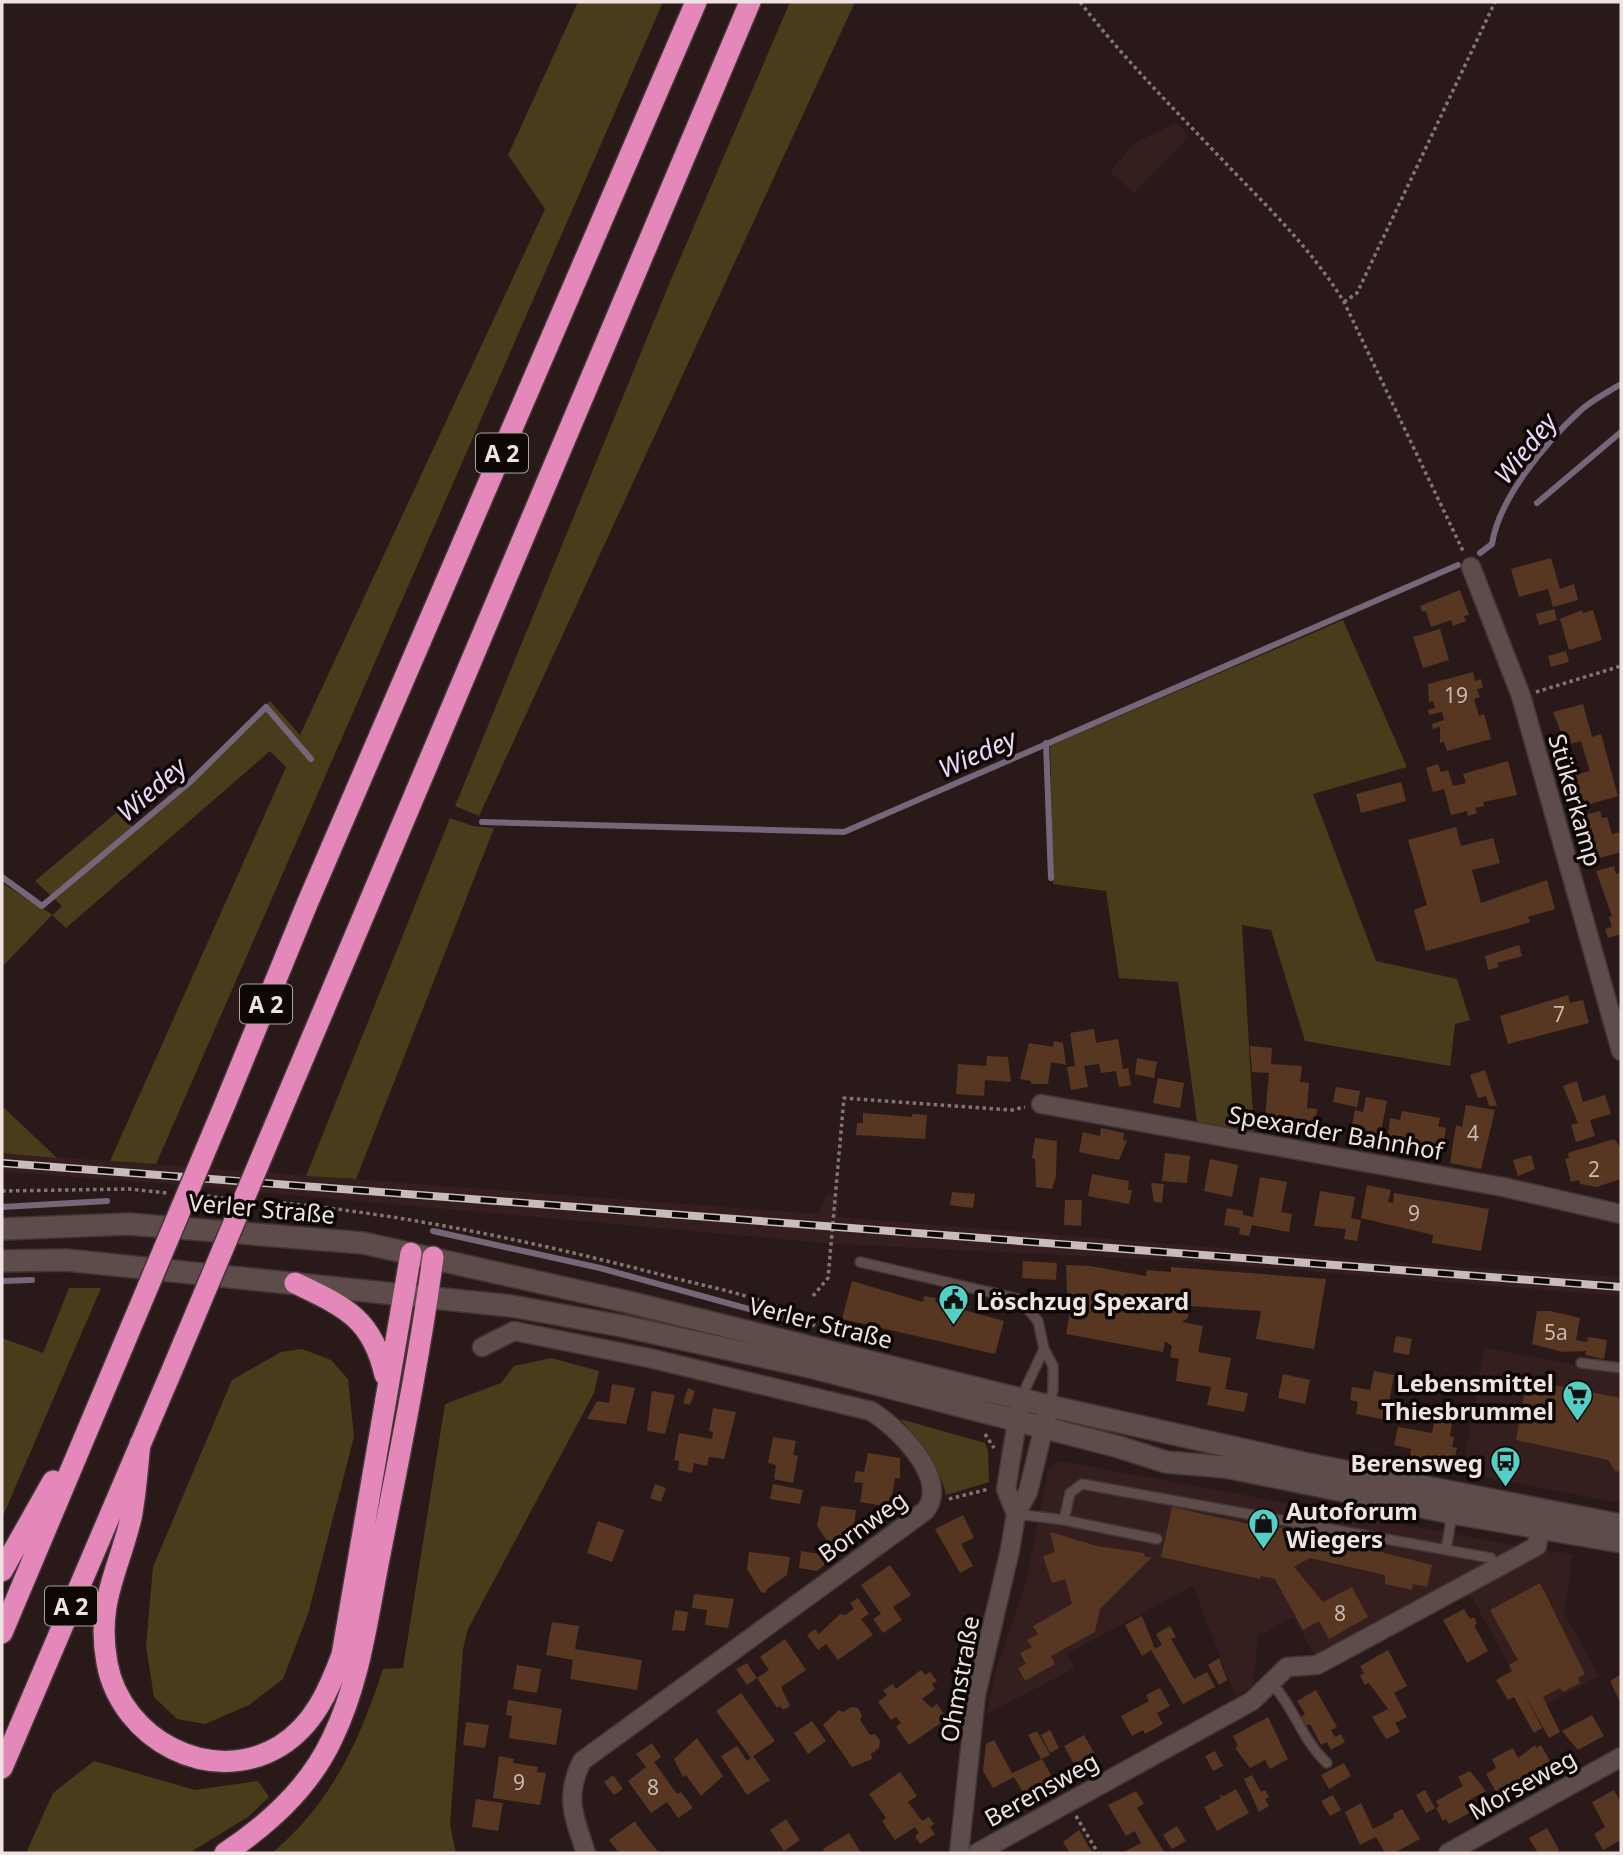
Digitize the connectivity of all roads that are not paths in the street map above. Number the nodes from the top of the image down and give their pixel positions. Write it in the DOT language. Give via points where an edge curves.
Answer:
graph roads {
  1 [pos="696,2"];
  2 [pos="750,2"];
  3 [pos="1471,567"];
  4 [pos="1621,1051"];
  5 [pos="1041,1104"];
  6 [pos="1621,1214"];
  7 [pos="2,1229"];
  8 [pos="411,1253"];
  9 [pos="433,1257"];
  10 [pos="2,1261"];
  11 [pos="860,1262"];
  12 [pos="295,1283"];
  13 [pos="404,1293"];
  14 [pos="428,1295"];
  15 [pos="482,1347"];
  16 [pos="1044,1349"];
  17 [pos="1581,1363"];
  18 [pos="1621,1368"];
  19 [pos="387,1384"];
  20 [pos="100,1397"];
  21 [pos="1021,1399"];
  22 [pos="1049,1406"];
  23 [pos="1016,1422"];
  24 [pos="1042,1430"];
  25 [pos="140,1444"];
  26 [pos="1452,1513"];
  27 [pos="1016,1514"];
  28 [pos="1542,1519"];
  29 [pos="1064,1520"];
  30 [pos="1621,1525"];
  31 [pos="1157,1539"];
  32 [pos="1621,1542"];
  33 [pos="1446,1550"];
  34 [pos="1496,1567"];
  35 [pos="2,1571"];
  36 [pos="2,1633"];
  37 [pos="1271,1682"];
  38 [pos="1621,1757"];
  39 [pos="1327,1763"];
  40 [pos="2,1768"];
  41 [pos="225,1853"];
  42 [pos="586,1853"];
  43 [pos="959,1853"];
  44 [pos="977,1853"];
  45 [pos="1447,1853"];
  1 -- 20 [label="highway, A 2, bridge"];
  2 -- 25 [label="highway, A 2, bridge"];
  3 -- 4 [label="street, Stükerkamp" via="1521,696"];
  5 -- 6 [label="street, Spexarder Bahnhof" via="1503,1187"];
  7 -- 8 [label="main road, Verler Straße" via="129,1224 363,1243"];
  8 -- 9 [label="main road, Verler Straße"];
  8 -- 13 [label="highway"];
  9 -- 14 [label="highway"];
  9 -- 21 [label="main road, Verler Straße"];
  10 -- 12 [label="main road, Verler Straße" via="66,1260"];
  11 -- 16 [label="lane" via="1019,1299 1038,1321"];
  12 -- 13 [label="main road, Verler Straße"];
  12 -- 19 [label="highway" via="361,1321 373,1337"];
  13 -- 14 [label="main road, Verler Straße"];
  13 -- 19 [label="highway"];
  14 -- 23 [label="main road, Verler Straße" via="622,1326 810,1367"];
  14 -- 41 [label="highway" via="355,1681 332,1739 310,1777 279,1812"];
  15 -- 42 [label="street, Bornweg" via="514,1331 871,1411 893,1424 932,1483 933,1499 917,1518 582,1761 571,1783"];
  16 -- 21 [label="lane"];
  16 -- 22 [label="lane" via="1053,1366"];
  17 -- 18 [label="lane"];
  19 -- 25 [label="highway" via="342,1656 327,1696 305,1725 280,1746 255,1756 208,1760 164,1745 132,1717 115,1687 107,1665 104,1630 107,1589 131,1518"];
  20 -- 35 [label="highway"];
  20 -- 36 [label="highway, A 2"];
  21 -- 22 [label="main road, Verler Straße"];
  21 -- 23 [label="street, Ohmstraße"];
  22 -- 24 [label="street, Ohmstraße"];
  22 -- 28 [label="main road, Verler Straße"];
  23 -- 24 [label="main road, Verler Straße"];
  23 -- 27 [label="street, Ohmstraße" via="1006,1489"];
  24 -- 26 [label="main road, Verler Straße" via="1166,1462 1225,1467"];
  24 -- 27 [label="street, Ohmstraße" via="1028,1492"];
  25 -- 40 [label="highway, A 2"];
  26 -- 28 [label="main road, Verler Straße"];
  26 -- 33 [label="lane"];
  27 -- 29 [label="lane"];
  27 -- 43 [label="street, Ohmstraße" via="976,1695"];
  28 -- 30 [label="main road, Verler Straße"];
  28 -- 32 [label="main road, Verler Straße"];
  28 -- 34 [label="street, Berensweg" via="1537,1546"];
  29 -- 31 [label="lane"];
  29 -- 33 [label="lane" via="1070,1493 1082,1484"];
  33 -- 34 [label="lane" via="1491,1558"];
  34 -- 37 [label="street, Berensweg" via="1317,1665 1287,1667"];
  37 -- 39 [label="lane" via="1284,1696 1312,1749"];
  37 -- 44 [label="street, Berensweg" via="1252,1701"];
  38 -- 45 [label="street, Morseweg"];
}
